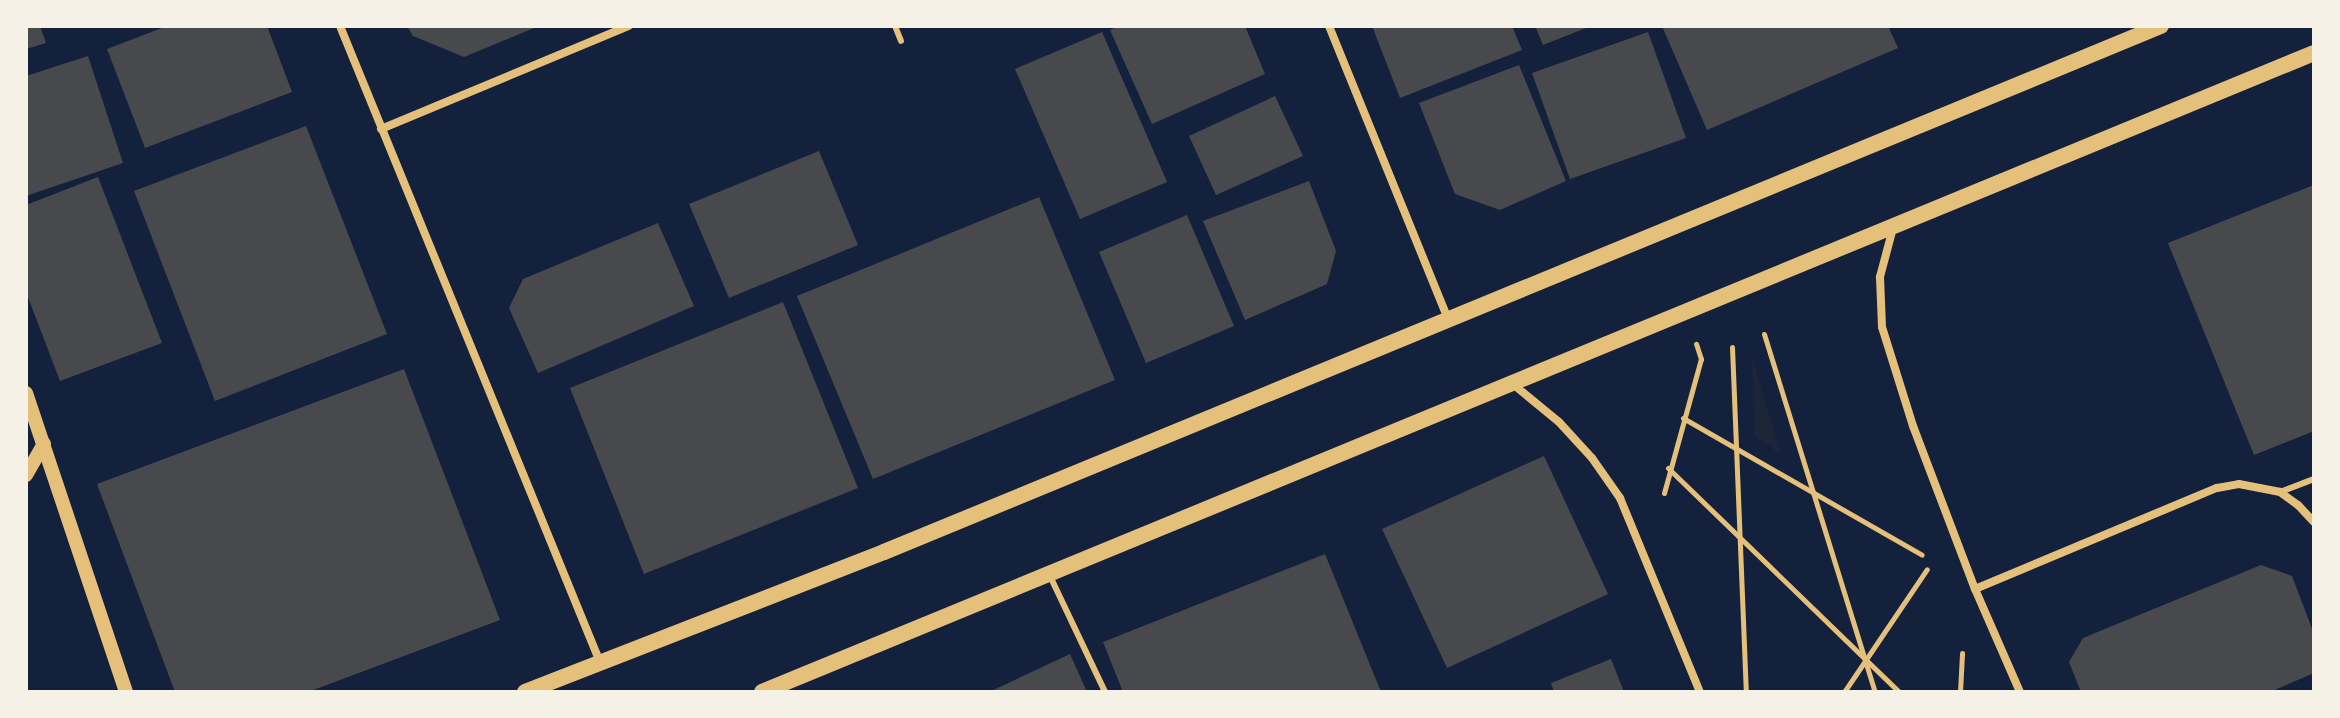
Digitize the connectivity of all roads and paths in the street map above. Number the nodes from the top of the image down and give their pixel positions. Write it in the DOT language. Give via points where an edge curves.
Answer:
graph roads {
  1 [pos="340,26"];
  2 [pos="628,26"];
  3 [pos="895,26"];
  4 [pos="1329,26"];
  5 [pos="2161,26"];
  6 [pos="901,41"];
  7 [pos="2314,53"];
  8 [pos="381,129"];
  9 [pos="1893,228"];
  10 [pos="1672,318"];
  11 [pos="1448,319"];
  12 [pos="1764,334"];
  13 [pos="1732,347"];
  14 [pos="1514,385"];
  15 [pos="26,393"];
  16 [pos="1683,418"];
  17 [pos="44,444"];
  18 [pos="1736,449"];
  19 [pos="1668,468"];
  20 [pos="26,475"];
  21 [pos="2314,479"];
  22 [pos="2280,492"];
  23 [pos="1664,493"];
  24 [pos="1814,494"];
  25 [pos="2314,522"];
  26 [pos="1740,537"];
  27 [pos="1922,555"];
  28 [pos="1927,569"];
  29 [pos="1050,576"];
  30 [pos="1975,589"];
  31 [pos="1962,653"];
  32 [pos="1866,661"];
  33 [pos="600,663"];
  34 [pos="1746,690"];
  35 [pos="126,692"];
  36 [pos="525,692"];
  37 [pos="762,692"];
  38 [pos="1105,692"];
  39 [pos="1700,692"];
  40 [pos="1844,692"];
  41 [pos="1875,692"];
  42 [pos="1899,692"];
  43 [pos="1960,692"];
  44 [pos="2020,692"];
  1 -- 8 [label="street"];
  2 -- 8 [label="street"];
  3 -- 6 [label="lane"];
  4 -- 11 [label="street"];
  5 -- 11 [label="main road"];
  7 -- 9 [label="main road"];
  8 -- 33 [label="street"];
  9 -- 10 [label="main road"];
  9 -- 30 [label="street" via="1880,277 1882,327"];
  10 -- 14 [label="main road"];
  10 -- 16 [label="path" via="1682,345 1694,341 1701,359"];
  11 -- 33 [label="main road"];
  12 -- 24 [label="path"];
  13 -- 18 [label="path"];
  14 -- 29 [label="main road"];
  14 -- 39 [label="street" via="1567,431 1620,498"];
  15 -- 17 [label="street"];
  16 -- 18 [label="path"];
  16 -- 19 [label="path"];
  17 -- 20 [label="street"];
  17 -- 35 [label="street"];
  18 -- 24 [label="path"];
  18 -- 26 [label="path"];
  19 -- 23 [label="path"];
  19 -- 26 [label="path"];
  21 -- 22 [label="lane"];
  22 -- 25 [label="street"];
  22 -- 30 [label="street" via="2239,484 2217,488"];
  24 -- 27 [label="path"];
  24 -- 32 [label="path"];
  26 -- 32 [label="path"];
  26 -- 34 [label="path"];
  28 -- 32 [label="path"];
  29 -- 37 [label="main road"];
  29 -- 38 [label="lane"];
  30 -- 44 [label="street"];
  31 -- 43 [label="path"];
  32 -- 40 [label="path"];
  32 -- 41 [label="path"];
  32 -- 42 [label="path"];
  33 -- 36 [label="main road"];
}
